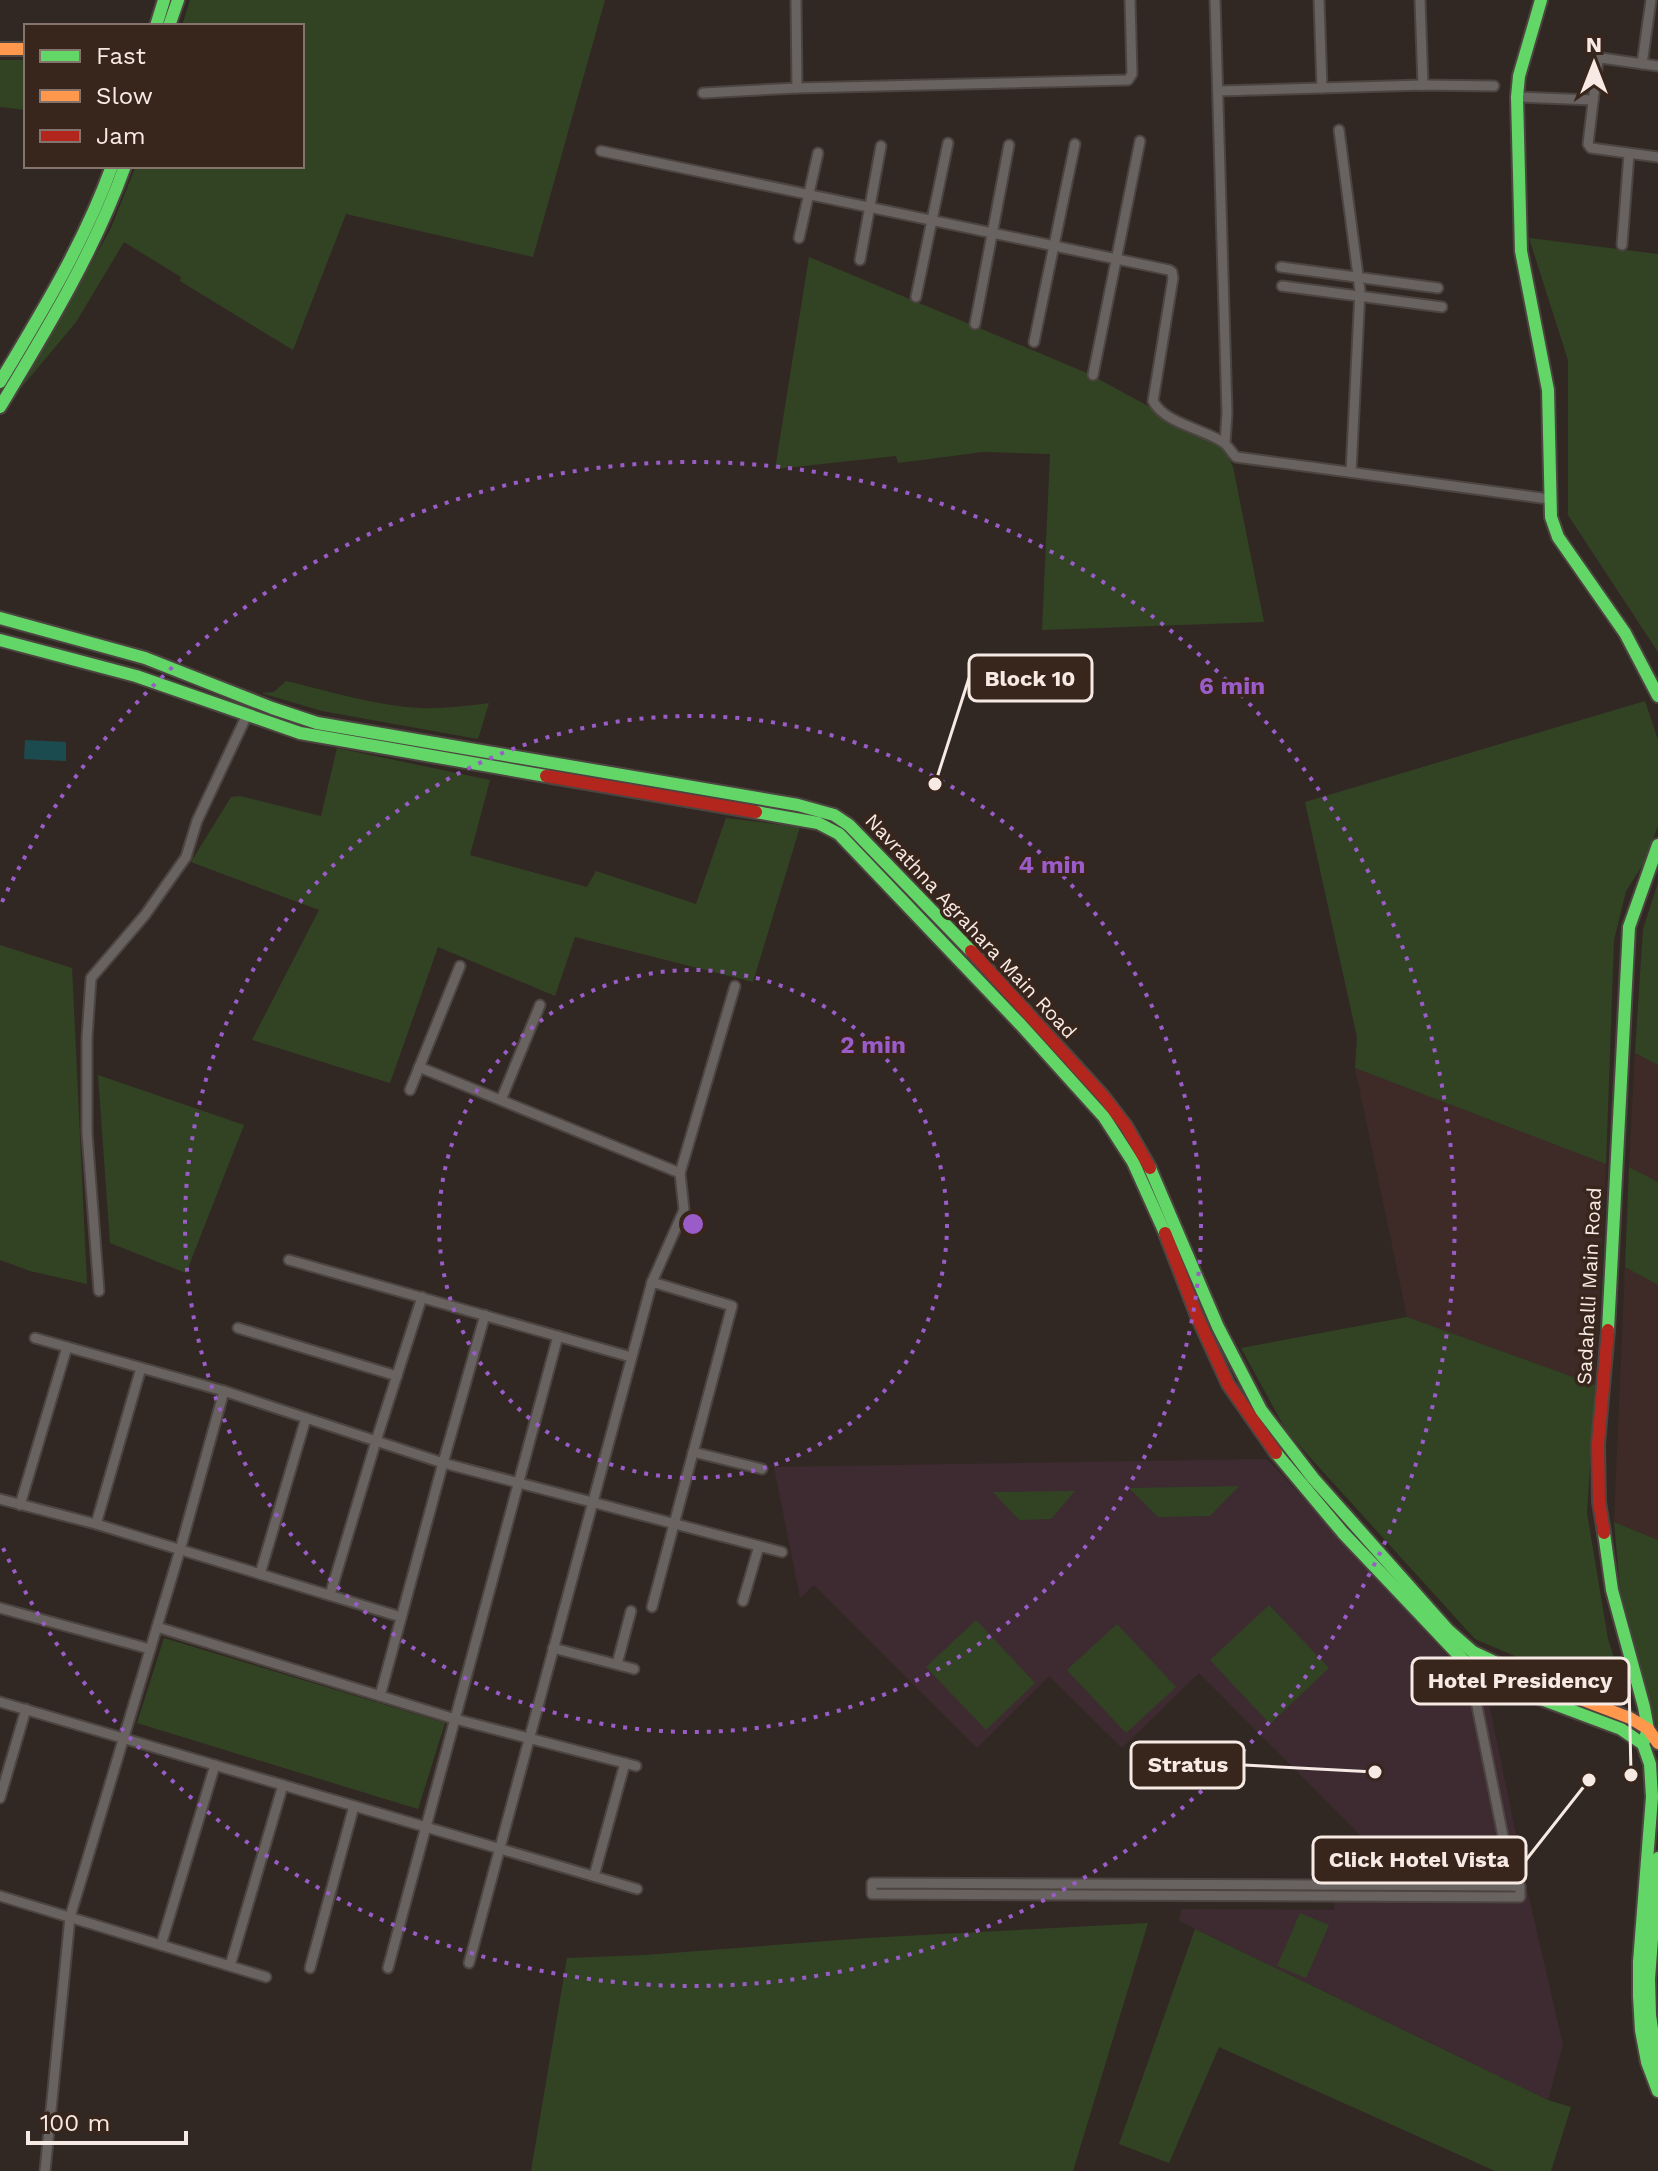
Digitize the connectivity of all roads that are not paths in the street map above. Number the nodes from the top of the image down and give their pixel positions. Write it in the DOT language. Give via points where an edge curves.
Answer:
graph roads {
  1 [pos="164,0"];
  2 [pos="178,0"];
  3 [pos="796,0"];
  4 [pos="1130,0"];
  5 [pos="1215,0"];
  6 [pos="1319,0"];
  7 [pos="1420,0"];
  8 [pos="1541,0"];
  9 [pos="1651,0"];
  10 [pos="157,24"];
  11 [pos="170,24"];
  12 [pos="0,49"];
  13 [pos="24,49"];
  14 [pos="1642,64"];
  15 [pos="1658,66"];
  16 [pos="1423,85"];
  17 [pos="1494,86"];
  18 [pos="797,88"];
  19 [pos="1322,88"];
  20 [pos="1218,91"];
  21 [pos="703,93"];
  22 [pos="1517,97"];
  23 [pos="1593,100"];
  24 [pos="1339,130"];
  25 [pos="1140,141"];
  26 [pos="948,143"];
  27 [pos="1075,144"];
  28 [pos="1009,145"];
  29 [pos="881,146"];
  30 [pos="601,151"];
  31 [pos="818,153"];
  32 [pos="1629,154"];
  33 [pos="1658,157"];
  34 [pos="111,168"];
  35 [pos="124,168"];
  36 [pos="807,194"];
  37 [pos="869,207"];
  38 [pos="930,220"];
  39 [pos="992,233"];
  40 [pos="799,238"];
  41 [pos="1622,245"];
  42 [pos="1053,246"];
  43 [pos="1117,259"];
  44 [pos="860,260"];
  45 [pos="1281,267"];
  46 [pos="1359,278"];
  47 [pos="1282,286"];
  48 [pos="1438,288"];
  49 [pos="1360,296"];
  50 [pos="916,297"];
  51 [pos="1442,307"];
  52 [pos="975,324"];
  53 [pos="1034,342"];
  54 [pos="5,362"];
  55 [pos="1093,375"];
  56 [pos="0,382"];
  57 [pos="0,407"];
  58 [pos="1225,443"];
  59 [pos="1351,472"];
  60 [pos="1549,499"];
  61 [pos="0,618"];
  62 [pos="0,640"];
  63 [pos="145,658"];
  64 [pos="136,676"];
  65 [pos="1658,696"];
  66 [pos="247,715"];
  67 [pos="1658,845"];
  68 [pos="460,966"];
  69 [pos="735,986"];
  70 [pos="540,1005"];
  71 [pos="1026,1020"];
  72 [pos="419,1067"];
  73 [pos="410,1090"];
  74 [pos="501,1100"];
  75 [pos="680,1173"];
  76 [pos="289,1260"];
  77 [pos="652,1282"];
  78 [pos="99,1291"];
  79 [pos="422,1297"];
  80 [pos="485,1315"];
  81 [pos="238,1328"];
  82 [pos="558,1336"];
  83 [pos="35,1338"];
  84 [pos="67,1347"];
  85 [pos="631,1357"];
  86 [pos="141,1368"];
  87 [pos="397,1376"];
  88 [pos="224,1391"];
  89 [pos="306,1418"];
  90 [pos="376,1441"];
  91 [pos="693,1452"];
  92 [pos="443,1463"];
  93 [pos="762,1469"];
  94 [pos="517,1483"];
  95 [pos="0,1499"];
  96 [pos="592,1503"];
  97 [pos="20,1505"];
  98 [pos="96,1524"];
  99 [pos="674,1524"];
  100 [pos="759,1546"];
  101 [pos="180,1550"];
  102 [pos="782,1552"];
  103 [pos="260,1574"];
  104 [pos="330,1595"];
  105 [pos="743,1601"];
  106 [pos="652,1607"];
  107 [pos="0,1608"];
  108 [pos="631,1611"];
  109 [pos="401,1617"];
  110 [pos="1432,1620"];
  111 [pos="157,1627"];
  112 [pos="553,1648"];
  113 [pos="150,1649"];
  114 [pos="617,1664"];
  115 [pos="1469,1666"];
  116 [pos="634,1669"];
  117 [pos="380,1696"];
  118 [pos="0,1702"];
  119 [pos="26,1709"];
  120 [pos="455,1719"];
  121 [pos="1648,1729"];
  122 [pos="124,1738"];
  123 [pos="528,1738"];
  124 [pos="1658,1743"];
  125 [pos="1643,1744"];
  126 [pos="625,1763"];
  127 [pos="215,1765"];
  128 [pos="636,1766"];
  129 [pos="283,1785"];
  130 [pos="0,1798"];
  131 [pos="354,1806"];
  132 [pos="426,1827"];
  133 [pos="1654,1843"];
  134 [pos="499,1848"];
  135 [pos="1658,1858"];
  136 [pos="594,1876"];
  137 [pos="1517,1886"];
  138 [pos="637,1889"];
  139 [pos="0,1896"];
  140 [pos="70,1917"];
  141 [pos="161,1945"];
  142 [pos="469,1963"];
  143 [pos="230,1966"];
  144 [pos="310,1968"];
  145 [pos="388,1968"];
  146 [pos="266,1977"];
  147 [pos="1658,2071"];
  148 [pos="1658,2091"];
  149 [pos="45,2171"];
  1 -- 10 [label="street"];
  2 -- 11 [label="street"];
  3 -- 18 [label="street"];
  4 -- 18 [label="street" via="1128,80"];
  5 -- 20 [label="street"];
  6 -- 19 [label="street"];
  7 -- 16 [label="street"];
  8 -- 22 [label="street"];
  9 -- 14 [label="street"];
  12 -- 13 [label="street"];
  14 -- 15 [label="street"];
  14 -- 23 [label="street" via="1599,59"];
  16 -- 17 [label="street"];
  16 -- 19 [label="street"];
  18 -- 21 [label="street"];
  19 -- 20 [label="street"];
  20 -- 58 [label="street"];
  22 -- 23 [label="street"];
  22 -- 60 [label="street" via="1521,251 1548,390"];
  23 -- 32 [label="street" via="1590,147"];
  24 -- 46 [label="street"];
  25 -- 43 [label="street"];
  26 -- 38 [label="street"];
  27 -- 42 [label="street"];
  28 -- 39 [label="street"];
  29 -- 37 [label="street"];
  30 -- 36 [label="street"];
  31 -- 36 [label="street"];
  32 -- 33 [label="street"];
  32 -- 41 [label="street"];
  34 -- 54 [label="street" via="58,283"];
  35 -- 57 [label="street" via="69,289"];
  36 -- 37 [label="street"];
  36 -- 40 [label="street"];
  37 -- 38 [label="street"];
  37 -- 44 [label="street"];
  38 -- 39 [label="street"];
  38 -- 50 [label="street"];
  39 -- 42 [label="street"];
  39 -- 52 [label="street"];
  42 -- 43 [label="street"];
  42 -- 53 [label="street"];
  43 -- 55 [label="street"];
  43 -- 58 [label="street" via="1174,275 1154,405"];
  45 -- 46 [label="street"];
  46 -- 48 [label="street"];
  46 -- 49 [label="street"];
  47 -- 49 [label="street"];
  49 -- 51 [label="street"];
  49 -- 59 [label="street"];
  54 -- 56 [label="street"];
  58 -- 59 [label="street" via="1236,457"];
  59 -- 60 [label="street"];
  60 -- 65 [label="street" via="1558,537 1625,633"];
  61 -- 63 [label="street, Navrathna Agrahara Main Road"];
  62 -- 64 [label="street, Navrathna Agrahara Main Road"];
  63 -- 64 [label="street"];
  63 -- 71 [label="street, Navrathna Agrahara Main Road" via="317,723 834,815 857,833"];
  64 -- 66 [label="street, Navrathna Agrahara Main Road"];
  66 -- 71 [label="street, Navrathna Agrahara Main Road" via="300,733 818,823 839,834"];
  66 -- 78 [label="street" via="197,821 186,857 91,978 87,1133"];
  67 -- 121 [label="street, Sadahalli Main Road" via="1629,927 1598,1444 1599,1502 1612,1590"];
  68 -- 72 [label="street"];
  69 -- 75 [label="street"];
  70 -- 74 [label="street"];
  71 -- 110 [label="street, Navrathna Agrahara Main Road" via="1133,1162 1228,1384 1287,1468 1343,1533"];
  72 -- 73 [label="street"];
  72 -- 74 [label="street"];
  74 -- 75 [label="street"];
  75 -- 77 [label="street" via="684,1210"];
  76 -- 79 [label="street"];
  77 -- 85 [label="street"];
  77 -- 91 [label="street" via="732,1306"];
  79 -- 80 [label="street"];
  79 -- 87 [label="street"];
  80 -- 82 [label="street"];
  80 -- 92 [label="street"];
  81 -- 87 [label="street"];
  82 -- 85 [label="street"];
  82 -- 94 [label="street"];
  83 -- 84 [label="street"];
  84 -- 86 [label="street"];
  84 -- 97 [label="street"];
  85 -- 96 [label="street"];
  86 -- 88 [label="street"];
  86 -- 98 [label="street"];
  87 -- 90 [label="street"];
  88 -- 89 [label="street"];
  88 -- 101 [label="street"];
  89 -- 90 [label="street"];
  89 -- 103 [label="street"];
  90 -- 92 [label="street"];
  90 -- 104 [label="street"];
  91 -- 93 [label="street"];
  91 -- 99 [label="street"];
  92 -- 94 [label="street"];
  92 -- 109 [label="street"];
  94 -- 96 [label="street"];
  94 -- 120 [label="street"];
  95 -- 97 [label="street"];
  96 -- 99 [label="street"];
  96 -- 112 [label="street"];
  97 -- 98 [label="street"];
  98 -- 101 [label="street"];
  99 -- 100 [label="street"];
  99 -- 106 [label="street"];
  100 -- 102 [label="street"];
  100 -- 105 [label="street"];
  101 -- 103 [label="street"];
  101 -- 111 [label="street"];
  103 -- 104 [label="street"];
  104 -- 109 [label="street"];
  107 -- 113 [label="street"];
  108 -- 114 [label="street"];
  109 -- 117 [label="street"];
  110 -- 115 [label="street, Navrathna Agrahara Main Road"];
  110 -- 121 [label="street, Navrathna Agrahara Main Road" via="1473,1652"];
  111 -- 113 [label="street"];
  111 -- 117 [label="street"];
  112 -- 114 [label="street"];
  112 -- 123 [label="street"];
  113 -- 122 [label="street"];
  114 -- 116 [label="street"];
  115 -- 125 [label="street, Navrathna Agrahara Main Road" via="1621,1729"];
  115 -- 137 [label="street"];
  117 -- 120 [label="street"];
  118 -- 119 [label="street"];
  119 -- 122 [label="street"];
  119 -- 130 [label="street"];
  120 -- 123 [label="street"];
  120 -- 132 [label="street"];
  121 -- 124 [label="street, Sadahalli Main Road"];
  121 -- 125 [label="street"];
  122 -- 127 [label="street"];
  122 -- 140 [label="street"];
  123 -- 126 [label="street"];
  123 -- 134 [label="street"];
  125 -- 133 [label="street"];
  126 -- 128 [label="street"];
  126 -- 136 [label="street"];
  127 -- 129 [label="street"];
  127 -- 141 [label="street"];
  129 -- 131 [label="street"];
  129 -- 143 [label="street"];
  131 -- 132 [label="street"];
  131 -- 144 [label="street"];
  132 -- 134 [label="street"];
  132 -- 145 [label="street"];
  133 -- 148 [label="street" via="1639,1994 1642,2038"];
  134 -- 136 [label="street"];
  134 -- 142 [label="street"];
  135 -- 147 [label="street" via="1649,1956 1651,2033"];
  136 -- 138 [label="street"];
  137 -- 137 [label="street" via="1520,1897 872,1888"];
  139 -- 140 [label="street"];
  140 -- 141 [label="street"];
  140 -- 149 [label="street"];
  141 -- 143 [label="street"];
  143 -- 146 [label="street"];
}
